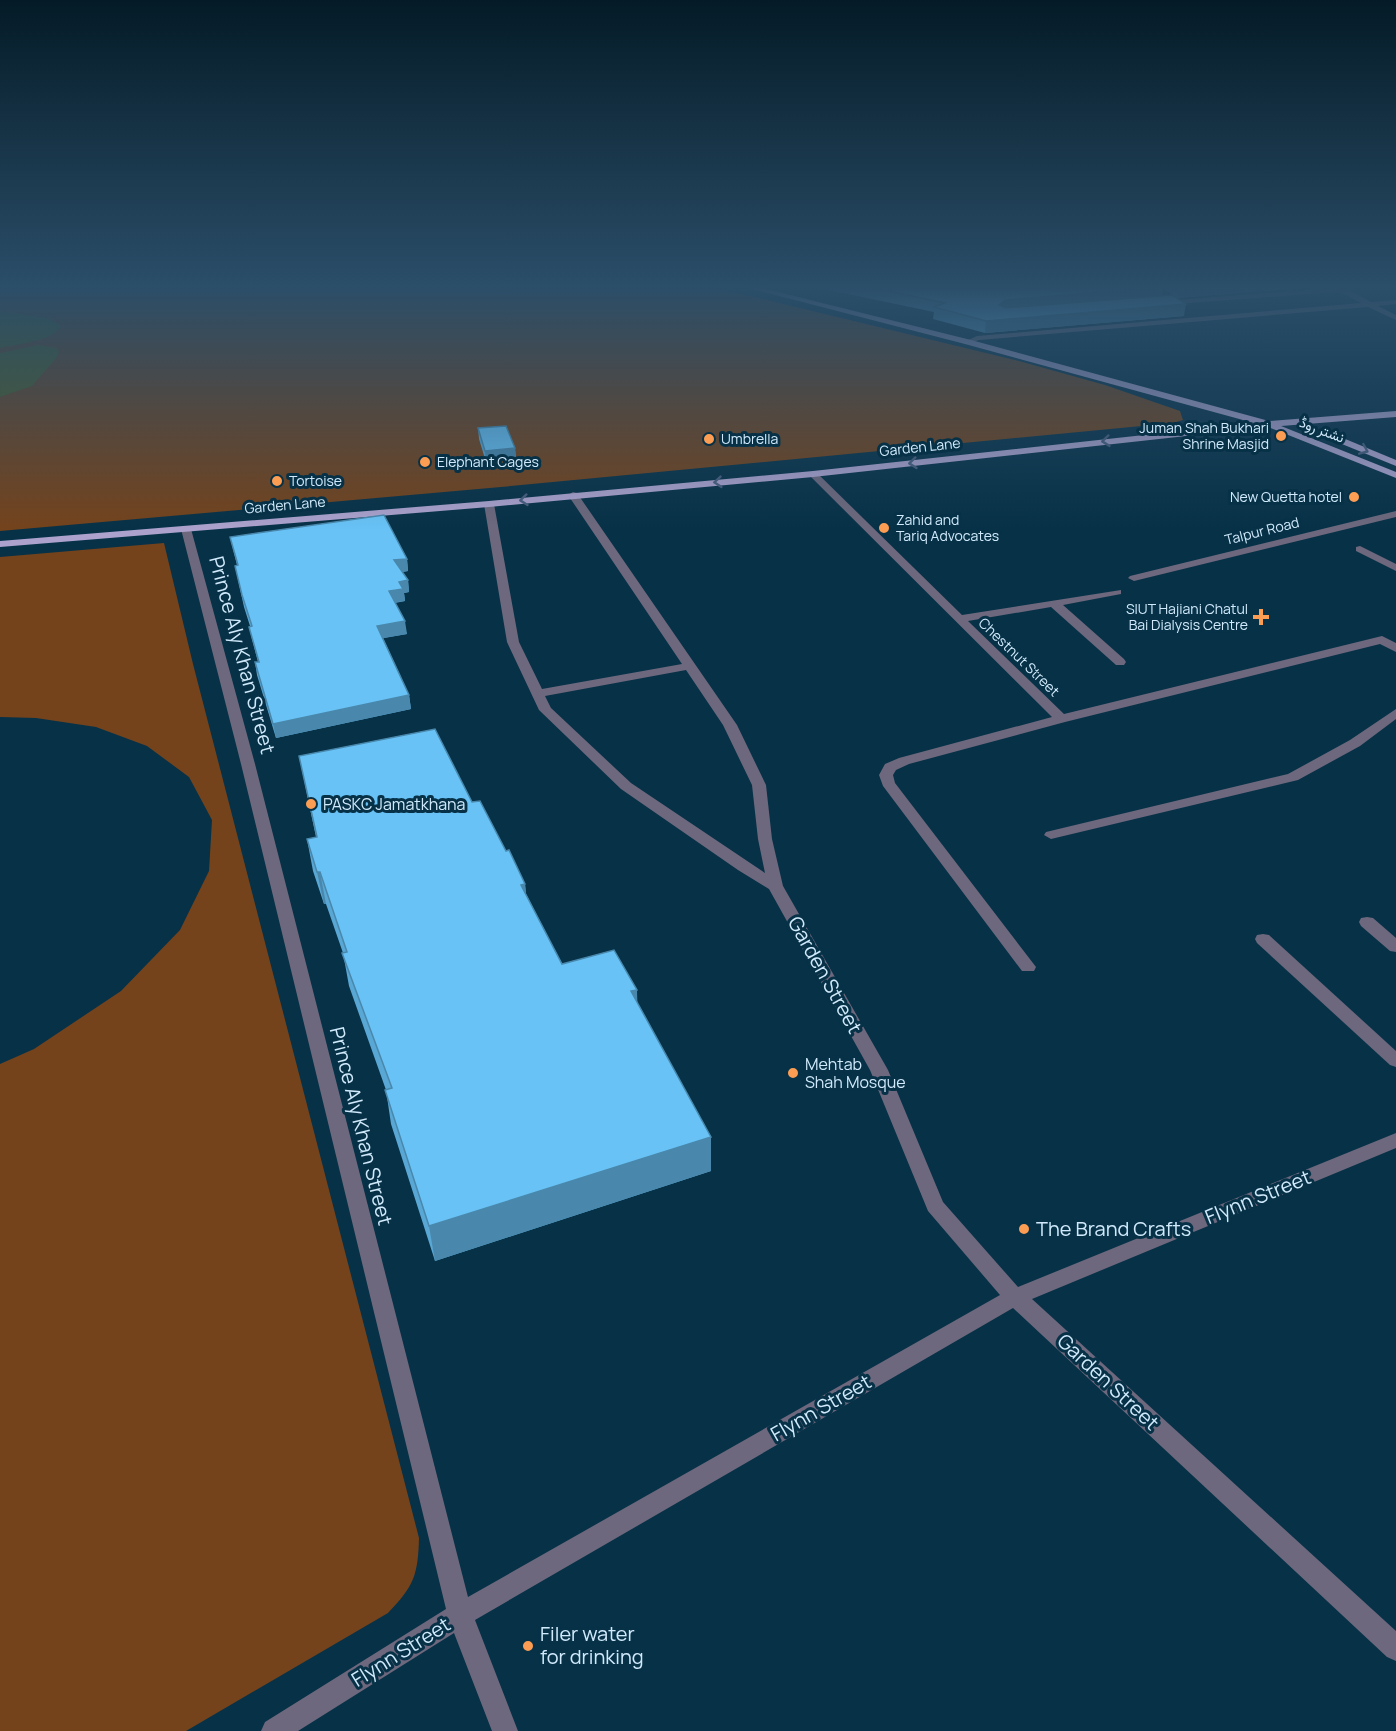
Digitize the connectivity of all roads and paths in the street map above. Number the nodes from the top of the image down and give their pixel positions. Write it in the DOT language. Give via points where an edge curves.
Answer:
graph roads {
  1 [pos="1063,368"];
  2 [pos="1091,368"];
  3 [pos="1396,414"];
  4 [pos="1298,422"];
  5 [pos="1269,424"];
  6 [pos="1319,431"];
  7 [pos="1329,436"];
  8 [pos="1396,463"];
  9 [pos="813,474"];
  10 [pos="1396,475"];
  11 [pos="573,495"];
  12 [pos="489,504"];
  13 [pos="1396,514"];
  14 [pos="186,529"];
  15 [pos="0,544"];
  16 [pos="1360,549"];
  17 [pos="1396,568"];
  18 [pos="1134,578"];
  19 [pos="1117,592"];
  20 [pos="1054,603"];
  21 [pos="958,618"];
  22 [pos="1396,648"];
  23 [pos="1120,662"];
  24 [pos="689,666"];
  25 [pos="537,694"];
  26 [pos="1396,714"];
  27 [pos="1061,718"];
  28 [pos="1051,835"];
  29 [pos="775,886"];
  30 [pos="1367,922"];
  31 [pos="1263,939"];
  32 [pos="1396,947"];
  33 [pos="1028,967"];
  34 [pos="1396,1061"];
  35 [pos="1396,1140"];
  36 [pos="1016,1297"];
  37 [pos="460,1615"];
  38 [pos="1396,1648"];
  39 [pos="274,1731"];
  40 [pos="505,1731"];
  1 -- 5 [label="main road, نشتر روڈ"];
  2 -- 4 [label="main road, نشتر روڈ"];
  3 -- 4 [label="main road, Garden Lane"];
  4 -- 5 [label="main road, Garden Lane"];
  4 -- 6 [label="main road, نشتر روڈ"];
  5 -- 9 [label="main road, Garden Lane, one-way"];
  5 -- 10 [label="main road, نشتر روڈ"];
  7 -- 8 [label="main road, نشتر روڈ, one-way"];
  9 -- 11 [label="main road, Garden Lane, one-way"];
  9 -- 21 [label="street, Chestnut Street"];
  11 -- 12 [label="main road, Garden Lane, one-way"];
  11 -- 24 [label="street"];
  12 -- 14 [label="main road, Garden Lane"];
  12 -- 25 [label="street, Garden Street" via="513,642"];
  13 -- 18 [label="street, Talpur Road"];
  14 -- 15 [label="main road, Garden Lane"];
  14 -- 37 [label="street, Prince Aly Khan Street"];
  16 -- 17 [label="street"];
  19 -- 20 [label="street"];
  20 -- 21 [label="street"];
  20 -- 23 [label="street"];
  21 -- 27 [label="street, Chestnut Street"];
  22 -- 27 [label="street, Chestnut Street" via="1382,640"];
  24 -- 25 [label="street"];
  24 -- 29 [label="street" via="730,725 759,785"];
  25 -- 29 [label="street, Garden Street" via="545,710 626,786"];
  26 -- 28 [label="street" via="1355,743 1293,777"];
  27 -- 33 [label="street" via="904,761 890,767 886,775 888,783"];
  29 -- 36 [label="street, Garden Street" via="879,1070 935,1206"];
  30 -- 32 [label="street"];
  31 -- 34 [label="street"];
  35 -- 36 [label="street, Flynn Street"];
  36 -- 37 [label="street, Flynn Street"];
  36 -- 38 [label="street, Garden Street"];
  37 -- 39 [label="street, Flynn Street"];
  37 -- 40 [label="street, Prince Aly Khan Street"];
}
